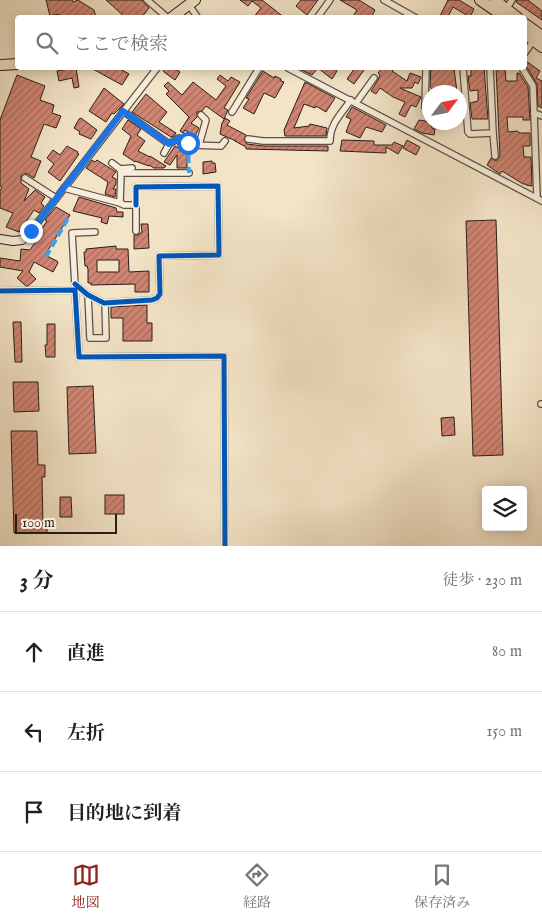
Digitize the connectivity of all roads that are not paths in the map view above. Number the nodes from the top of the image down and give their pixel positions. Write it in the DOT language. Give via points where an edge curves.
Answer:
graph roads {
  1 [pos="146,0"];
  2 [pos="330,0"];
  3 [pos="384,0"];
  4 [pos="480,0"];
  5 [pos="495,0"];
  6 [pos="192,3"];
  7 [pos="506,10"];
  8 [pos="166,15"];
  9 [pos="174,15"];
  10 [pos="319,15"];
  11 [pos="411,15"];
  12 [pos="527,27"];
  13 [pos="527,35"];
  14 [pos="539,41"];
  15 [pos="527,51"];
  16 [pos="15,64"];
  17 [pos="0,65"];
  18 [pos="155,70"];
  19 [pos="258,70"];
  20 [pos="292,70"];
  21 [pos="426,70"];
  22 [pos="463,70"];
  23 [pos="490,70"];
  24 [pos="523,70"];
  25 [pos="374,78"];
  26 [pos="426,85"];
  27 [pos="354,102"];
  28 [pos="123,111"];
  29 [pos="232,112"];
  30 [pos="534,112"];
  31 [pos="201,115"];
  32 [pos="542,116"];
  33 [pos="150,130"];
  34 [pos="493,133"];
  35 [pos="145,136"];
  36 [pos="248,139"];
  37 [pos="225,141"];
  38 [pos="169,144"];
  39 [pos="199,146"];
  40 [pos="164,153"];
  41 [pos="495,156"];
  42 [pos="112,163"];
  43 [pos="132,168"];
  44 [pos="121,171"];
  45 [pos="188,173"];
  46 [pos="25,178"];
  47 [pos="64,188"];
  48 [pos="56,198"];
  49 [pos="539,200"];
  50 [pos="120,203"];
  51 [pos="136,205"];
  52 [pos="136,231"];
  53 [pos="95,232"];
  54 [pos="0,239"];
  55 [pos="22,240"];
  56 [pos="75,287"];
  57 [pos="0,291"];
  58 [pos="88,295"];
  59 [pos="105,303"];
  60 [pos="225,546"];
  1 -- 8 [label="street"];
  2 -- 10 [label="street"];
  3 -- 11 [label="street"];
  4 -- 7 [label="highway"];
  5 -- 7 [label="highway"];
  6 -- 9 [label="highway"];
  12 -- 14 [label="highway"];
  13 -- 14 [label="highway"];
  14 -- 15 [label="street"];
  16 -- 17 [label="highway"];
  18 -- 28 [label="street"];
  19 -- 29 [label="street"];
  20 -- 27 [label="street"];
  21 -- 26 [label="street"];
  22 -- 34 [label="street" via="468,132"];
  23 -- 34 [label="street"];
  24 -- 30 [label="street" via="533,86"];
  25 -- 27 [label="street"];
  27 -- 36 [label="street" via="332,125 330,141"];
  27 -- 49 [label="street"];
  28 -- 33 [label="street"];
  28 -- 47 [label="street"];
  30 -- 32 [label="street"];
  30 -- 49 [label="street"];
  31 -- 39 [label="street" via="206,120"];
  33 -- 35 [label="street"];
  33 -- 38 [label="street"];
  34 -- 41 [label="street"];
  37 -- 39 [label="street" via="221,146"];
  38 -- 39 [label="street" via="179,138"];
  38 -- 40 [label="street"];
  42 -- 44 [label="street"];
  43 -- 44 [label="street"];
  44 -- 45 [label="street"];
  44 -- 50 [label="street"];
  46 -- 48 [label="street"];
  47 -- 48 [label="street"];
  47 -- 50 [label="street"];
  48 -- 55 [label="street"];
  50 -- 51 [label="street"];
  51 -- 52 [label="street"];
  51 -- 59 [label="street" via="136,187 218,186 219,255 159,256 160,294 157,298"];
  53 -- 56 [label="street" via="72,233"];
  54 -- 55 [label="street"];
  56 -- 57 [label="street"];
  56 -- 58 [label="street"];
  56 -- 60 [label="street" via="79,358 224,356"];
  58 -- 59 [label="street"];
  58 -- 59 [label="street" via="90,338 106,338"];
}
